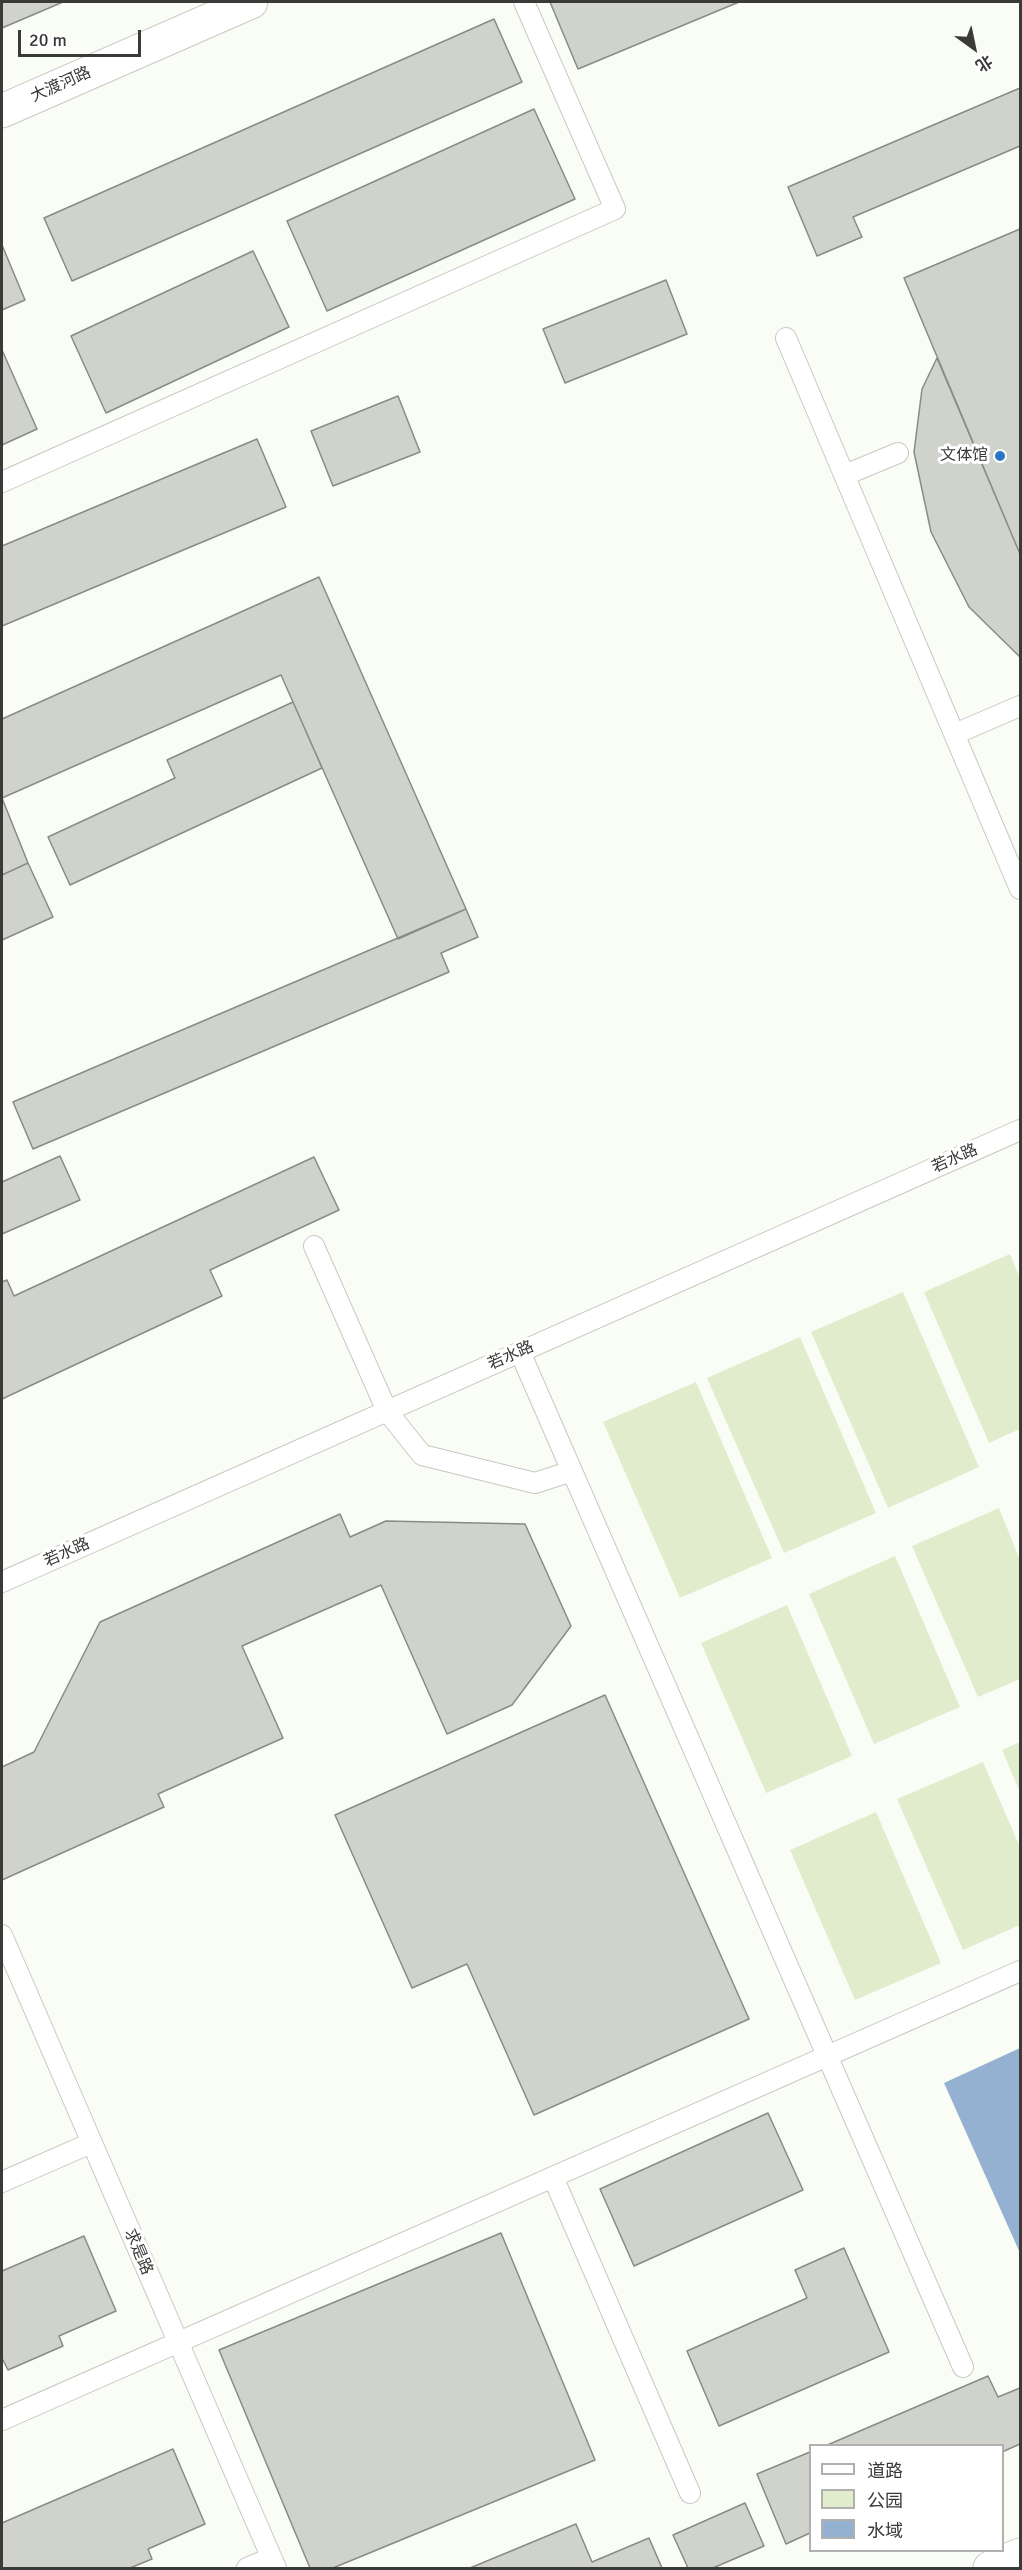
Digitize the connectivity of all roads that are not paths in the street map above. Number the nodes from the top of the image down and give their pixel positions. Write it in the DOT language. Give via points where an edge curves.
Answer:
graph roads {
  1 [pos="251,2"];
  2 [pos="524,2"];
  3 [pos="2,111"];
  4 [pos="786,338"];
  5 [pos="898,453"];
  6 [pos="845,475"];
  7 [pos="2,482"];
  8 [pos="1020,706"];
  9 [pos="955,734"];
  10 [pos="1020,889"];
  11 [pos="1020,1130"];
  12 [pos="314,1246"];
  13 [pos="520,1352"];
  14 [pos="387,1411"];
  15 [pos="572,1471"];
  16 [pos="2,1582"];
  17 [pos="2,1935"];
  18 [pos="1020,1971"];
  19 [pos="826,2057"];
  20 [pos="92,2143"];
  21 [pos="553,2177"];
  22 [pos="2,2182"];
  23 [pos="177,2342"];
  24 [pos="963,2367"];
  25 [pos="2,2420"];
  26 [pos="690,2493"];
  27 [pos="1020,2555"];
  28 [pos="274,2563"];
  29 [pos="247,2568"];
  30 [pos="990,2568"];
  1 -- 3 [label="street, 大渡河路"];
  2 -- 7 [label="lane" via="615,209"];
  4 -- 6 [label="lane"];
  5 -- 6 [label="lane"];
  6 -- 9 [label="lane"];
  8 -- 9 [label="lane"];
  9 -- 10 [label="lane"];
  11 -- 13 [label="lane, 若水路"];
  12 -- 14 [label="lane"];
  13 -- 14 [label="lane, 若水路"];
  13 -- 15 [label="lane"];
  14 -- 15 [label="lane" via="422,1455 536,1483"];
  14 -- 16 [label="lane, 若水路"];
  15 -- 19 [label="lane"];
  17 -- 20 [label="lane, 求是路"];
  18 -- 19 [label="lane"];
  19 -- 21 [label="lane"];
  19 -- 24 [label="lane"];
  20 -- 22 [label="lane"];
  20 -- 23 [label="lane, 求是路"];
  21 -- 23 [label="lane"];
  21 -- 26 [label="lane"];
  23 -- 25 [label="lane"];
  23 -- 28 [label="lane, 求是路"];
  27 -- 30 [label="street"];
  28 -- 29 [label="lane"];
}
